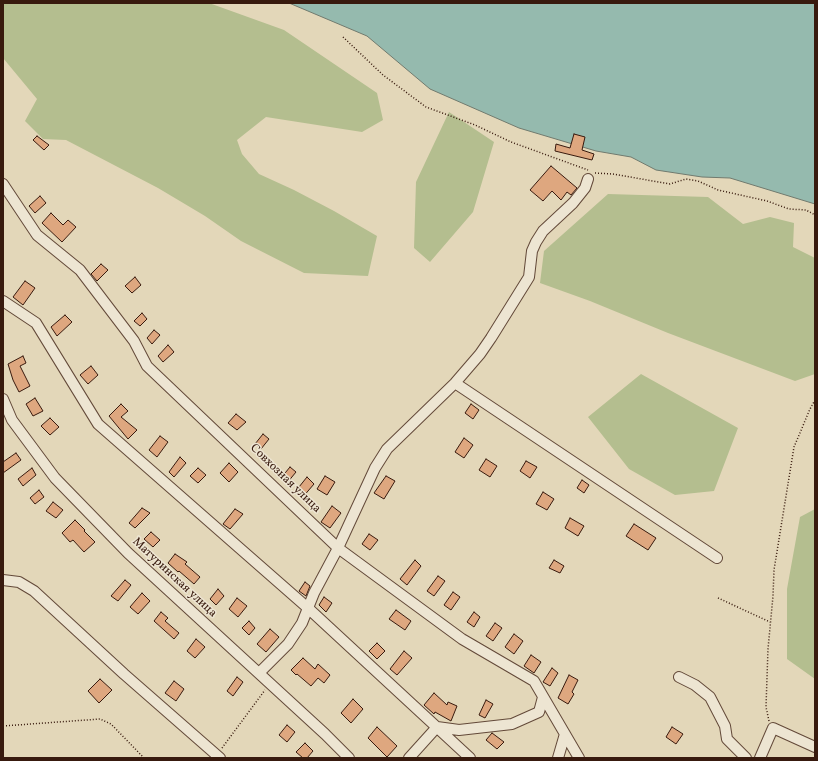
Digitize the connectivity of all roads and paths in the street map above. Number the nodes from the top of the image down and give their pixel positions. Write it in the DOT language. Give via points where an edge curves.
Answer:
graph roads {
  1 [pos="343,37"];
  2 [pos="588,179"];
  3 [pos="3,184"];
  4 [pos="815,215"];
  5 [pos="3,300"];
  6 [pos="455,383"];
  7 [pos="3,399"];
  8 [pos="815,400"];
  9 [pos="338,548"];
  10 [pos="717,558"];
  11 [pos="3,580"];
  12 [pos="718,598"];
  13 [pos="309,608"];
  14 [pos="770,622"];
  15 [pos="259,673"];
  16 [pos="679,677"];
  17 [pos="270,683"];
  18 [pos="544,697"];
  19 [pos="3,726"];
  20 [pos="437,727"];
  21 [pos="773,728"];
  22 [pos="565,734"];
  23 [pos="815,747"];
  24 [pos="218,757"];
  25 [pos="144,758"];
  26 [pos="349,758"];
  27 [pos="409,758"];
  28 [pos="470,758"];
  29 [pos="558,758"];
  30 [pos="579,758"];
  31 [pos="746,758"];
  32 [pos="760,758"];
  1 -- 4 [label="path" via="383,75 426,107 568,164 580,166 596,174 613,174 670,184 686,179 698,181 718,190 767,201 789,209 806,210"];
  2 -- 6 [label="street" via="585,188 536,242 532,251 529,277 523,288 480,354"];
  3 -- 9 [label="street, Совхозная улица" via="37,235 80,270 134,340 147,366"];
  5 -- 13 [label="street" via="36,323 98,424"];
  6 -- 9 [label="street" via="386,449"];
  6 -- 10 [label="street"];
  7 -- 15 [label="street, Матуринская улица" via="12,420 55,478 128,553"];
  8 -- 14 [label="path" via="794,447 774,570"];
  9 -- 13 [label="street" via="314,593"];
  9 -- 18 [label="street, Совхозная улица" via="462,638 534,681"];
  11 -- 24 [label="street" via="19,582 34,591"];
  12 -- 14 [label="path"];
  13 -- 15 [label="street" via="288,644"];
  13 -- 20 [label="street"];
  14 -- 21 [label="path" via="766,706"];
  15 -- 17 [label="street, Матуринская улица"];
  16 -- 31 [label="street" via="696,685 710,697 725,726 727,739"];
  17 -- 24 [label="path"];
  17 -- 26 [label="street, Матуринская улица"];
  18 -- 20 [label="street" via="539,712 512,724 458,730"];
  18 -- 22 [label="street, Совхозная улица"];
  19 -- 25 [label="path" via="100,719 110,724"];
  20 -- 27 [label="street"];
  20 -- 28 [label="street"];
  21 -- 23 [label="street"];
  21 -- 32 [label="street"];
  22 -- 29 [label="street"];
  22 -- 30 [label="street, Совхозная улица"];
}
